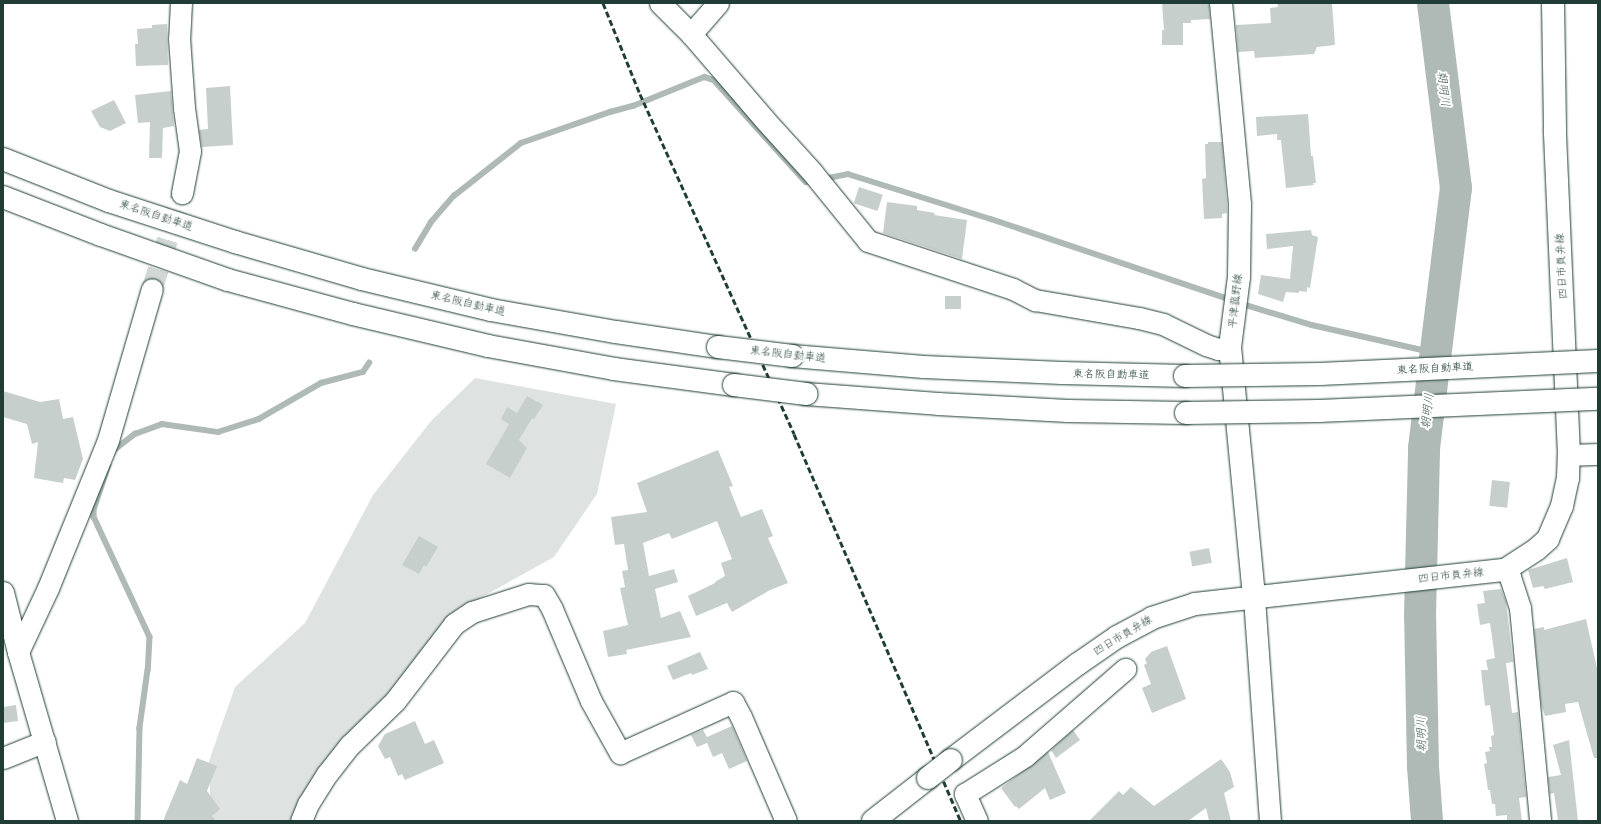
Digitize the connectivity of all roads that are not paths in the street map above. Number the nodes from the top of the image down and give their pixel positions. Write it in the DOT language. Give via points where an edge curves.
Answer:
graph roads {
  1 [pos="181,3"];
  2 [pos="660,3"];
  3 [pos="718,3"];
  4 [pos="1221,3"];
  5 [pos="1553,3"];
  6 [pos="692,34"];
  7 [pos="3,159"];
  8 [pos="182,193"];
  9 [pos="3,197"];
  10 [pos="152,289"];
  11 [pos="1230,347"];
  12 [pos="1598,361"];
  13 [pos="1598,399"];
  14 [pos="1598,454"];
  15 [pos="1568,455"];
  16 [pos="1506,570"];
  17 [pos="3,592"];
  18 [pos="1254,598"];
  19 [pos="18,652"];
  20 [pos="1125,668"];
  21 [pos="45,741"];
  22 [pos="3,758"];
  23 [pos="67,821"];
  24 [pos="301,821"];
  25 [pos="786,821"];
  26 [pos="873,821"];
  27 [pos="977,821"];
  28 [pos="1270,821"];
  29 [pos="1540,821"];
  1 -- 8 [label="street" via="178,38 190,151"];
  2 -- 6 [label="street"];
  3 -- 6 [label="street"];
  4 -- 11 [label="main road, 平津菰野線" via="1240,205 1239,278"];
  5 -- 15 [label="main road, 四日市員弁線" via="1555,129"];
  6 -- 11 [label="street" via="826,188 868,241 1013,289 1035,300 1139,318 1163,324 1218,349"];
  7 -- 12 [label="main road, 東名阪自動車道, bridge" via="110,200 235,242 362,279 491,310 718,347 924,367 1062,374 1185,376 1320,374"];
  9 -- 13 [label="main road, bridge" via="228,280 353,314 488,346 614,369 734,385 806,394 938,404 1068,411 1186,413 1319,411"];
  10 -- 19 [label="street" via="108,440 48,588"];
  11 -- 18 [label="main road, 平津菰野線"];
  14 -- 15 [label="street"];
  15 -- 16 [label="main road, 四日市員弁線" via="1568,478 1562,506 1548,539"];
  16 -- 18 [label="main road, 四日市員弁線"];
  16 -- 29 [label="street" via="1520,608"];
  17 -- 19 [label="street"];
  18 -- 26 [label="main road, 四日市員弁線, bridge" via="1195,604 1152,618 1117,637"];
  18 -- 28 [label="street"];
  19 -- 21 [label="street"];
  20 -- 27 [label="street" via="1025,756 965,794"];
  21 -- 22 [label="street"];
  21 -- 23 [label="street"];
  24 -- 25 [label="street" via="308,804 327,774 350,745 395,700 454,624 472,612 528,594 544,595 591,701 620,753 733,702"];
}
